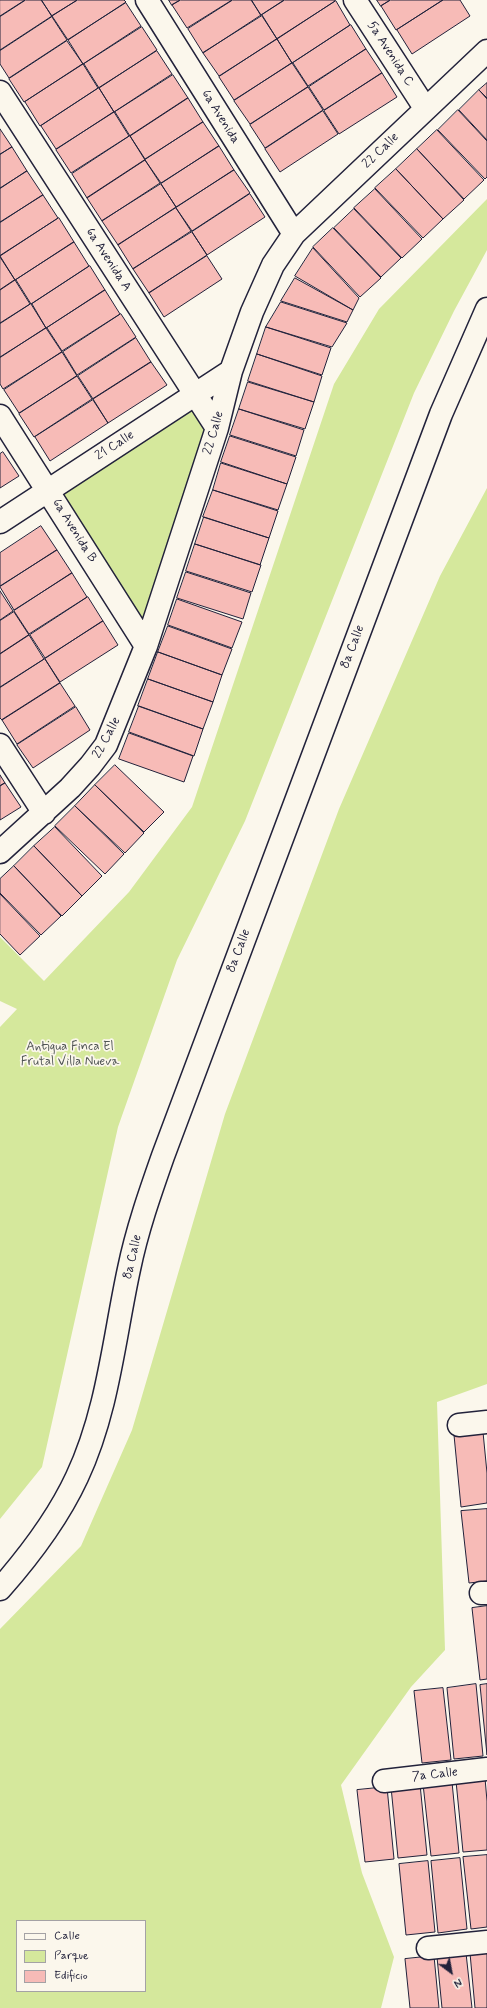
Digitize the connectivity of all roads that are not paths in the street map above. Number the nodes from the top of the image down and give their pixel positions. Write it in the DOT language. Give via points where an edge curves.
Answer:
graph roads {
  1 [pos="147,0"];
  2 [pos="355,0"];
  3 [pos="487,51"];
  4 [pos="0,92"];
  5 [pos="425,108"];
  6 [pos="294,234"];
  7 [pos="487,309"];
  8 [pos="231,371"];
  9 [pos="194,394"];
  10 [pos="0,416"];
  11 [pos="217,428"];
  12 [pos="48,490"];
  13 [pos="0,522"];
  14 [pos="146,646"];
  15 [pos="0,745"];
  16 [pos="44,813"];
  17 [pos="0,852"];
  18 [pos="487,1422"];
  19 [pos="460,1425"];
  20 [pos="0,1589"];
  21 [pos="487,1769"];
  22 [pos="384,1781"];
  23 [pos="487,1942"];
  24 [pos="428,1948"];
  1 -- 6 [label="street, 6a Avenida"];
  2 -- 5 [label="street, 5a Avenida C"];
  3 -- 5 [label="street, 22 Calle"];
  4 -- 9 [label="street, 6a Avenida A"];
  5 -- 6 [label="street, 22 Calle"];
  6 -- 8 [label="street, 22 Calle" via="273,265 261,289"];
  7 -- 20 [label="street, 8a Calle" via="439,420 163,1156 129,1268 105,1395 77,1476 42,1538"];
  8 -- 9 [label="street, 21 Calle"];
  8 -- 11 [label="street, 22 Calle"];
  9 -- 11 [label="street, 6a Avenida A"];
  9 -- 12 [label="street, 21 Calle"];
  10 -- 12 [label="street, 6a Avenida B"];
  11 -- 14 [label="street, 22 Calle"];
  12 -- 13 [label="street, 21 Calle"];
  12 -- 14 [label="street, 6a Avenida B"];
  14 -- 16 [label="street, 22 Calle" via="106,745 90,766"];
  15 -- 16 [label="street"];
  16 -- 17 [label="street, 22 Calle"];
  18 -- 19 [label="street"];
  21 -- 22 [label="street, 7a Calle"];
  23 -- 24 [label="street"];
}
